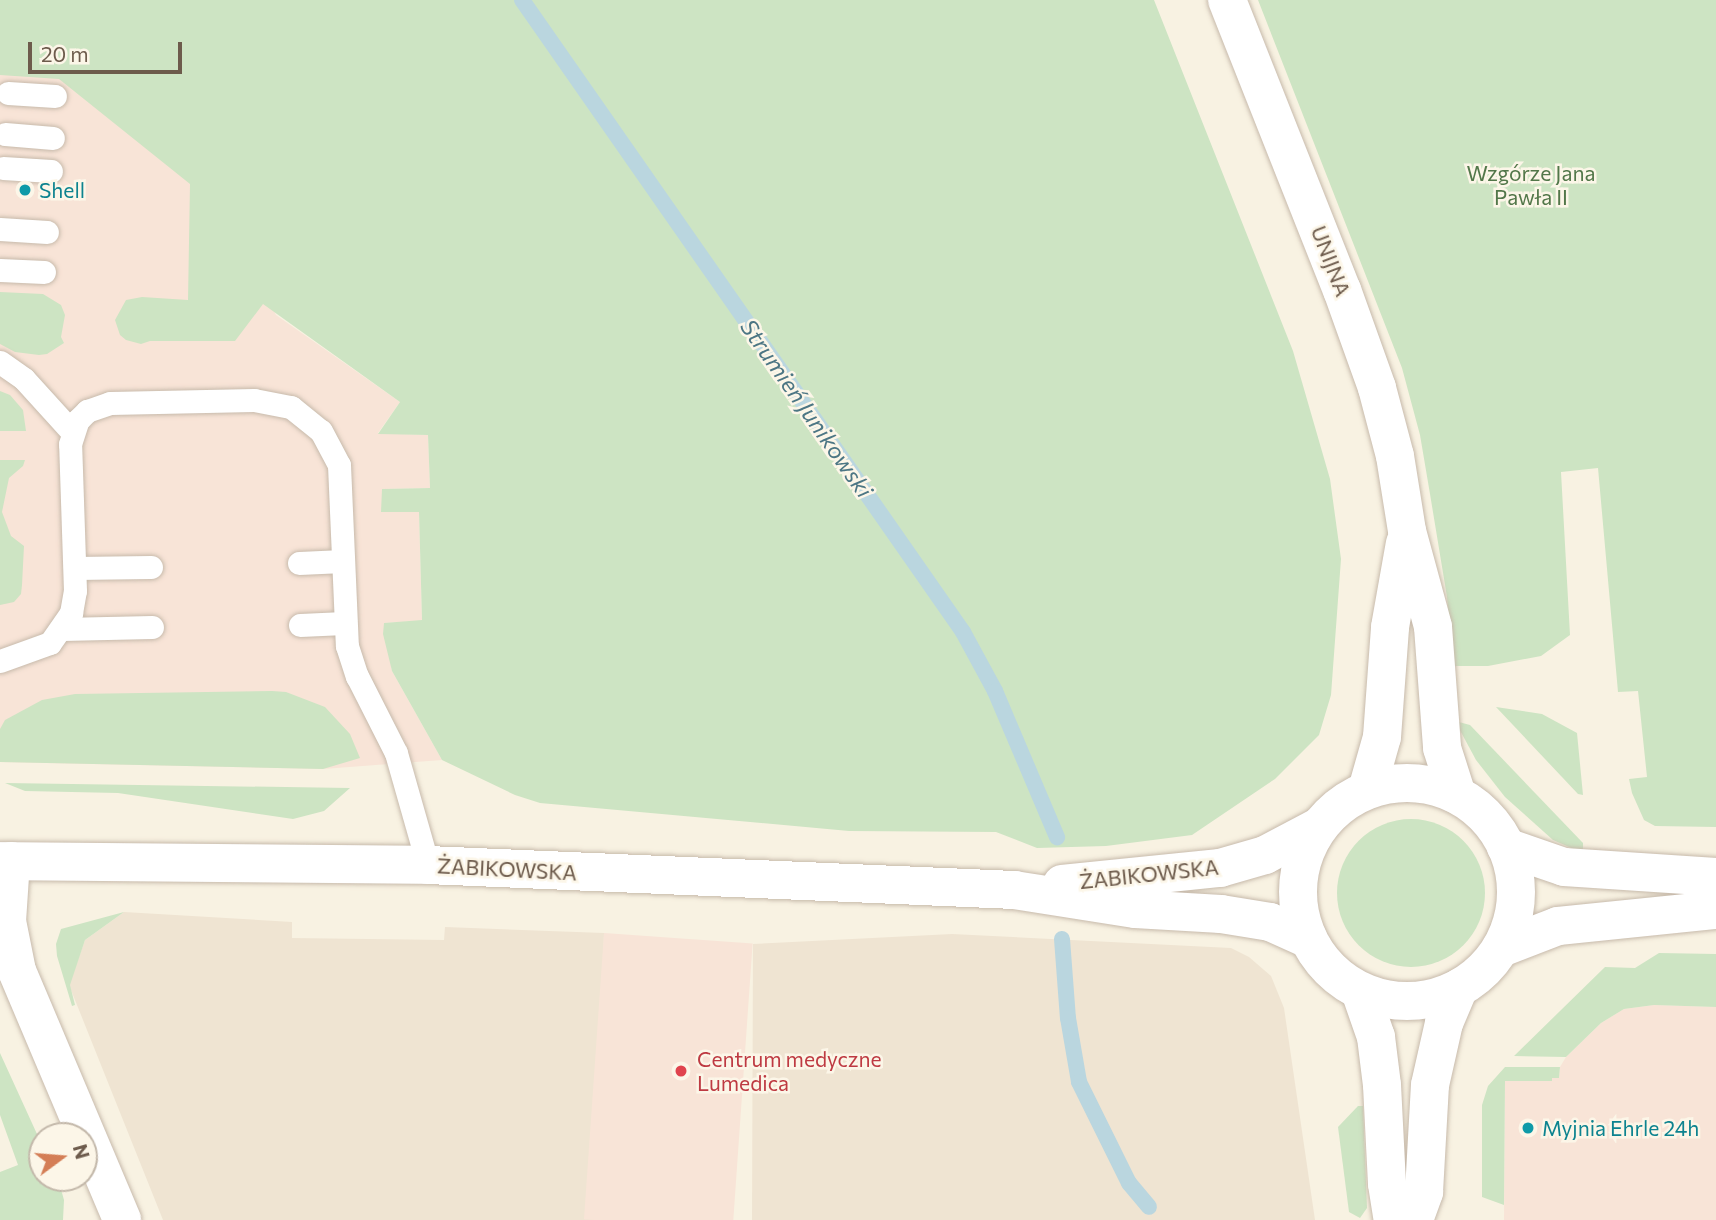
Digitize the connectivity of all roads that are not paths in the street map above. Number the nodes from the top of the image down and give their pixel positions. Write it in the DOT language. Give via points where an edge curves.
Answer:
graph roads {
  1 [pos="1227,0"];
  2 [pos="8,93"];
  3 [pos="55,96"];
  4 [pos="5,134"];
  5 [pos="53,138"];
  6 [pos="3,168"];
  7 [pos="51,171"];
  8 [pos="0,229"];
  9 [pos="47,232"];
  10 [pos="0,270"];
  11 [pos="44,272"];
  12 [pos="0,362"];
  13 [pos="72,432"];
  14 [pos="1407,531"];
  15 [pos="343,561"];
  16 [pos="299,563"];
  17 [pos="151,567"];
  18 [pos="75,568"];
  19 [pos="344,623"];
  20 [pos="300,625"];
  21 [pos="152,627"];
  22 [pos="62,629"];
  23 [pos="0,661"];
  24 [pos="1367,790"];
  25 [pos="1457,795"];
  26 [pos="1318,827"];
  27 [pos="1506,847"];
  28 [pos="5,861"];
  29 [pos="428,865"];
  30 [pos="1716,877"];
  31 [pos="1014,890"];
  32 [pos="1716,910"];
  33 [pos="1308,939"];
  34 [pos="1501,948"];
  35 [pos="1459,988"];
  36 [pos="1360,991"];
  37 [pos="122,1220"];
  38 [pos="1393,1220"];
  39 [pos="1414,1220"];
  1 -- 14 [label="street, UNIJNA" via="1364,348 1392,444"];
  2 -- 3 [label="lane"];
  4 -- 5 [label="lane"];
  6 -- 7 [label="lane"];
  8 -- 9 [label="lane"];
  10 -- 11 [label="lane"];
  12 -- 13 [label="lane" via="24,379"];
  13 -- 15 [label="lane" via="87,411 110,403 254,400 291,407 321,431 339,465"];
  13 -- 18 [label="lane"];
  14 -- 24 [label="street, UNIJNA" via="1390,627 1382,737"];
  14 -- 25 [label="street, UNIJNA" via="1433,627 1442,748"];
  15 -- 16 [label="lane"];
  15 -- 19 [label="lane"];
  17 -- 18 [label="lane"];
  18 -- 22 [label="lane" via="71,613"];
  19 -- 20 [label="lane"];
  19 -- 29 [label="lane" via="357,676 396,752"];
  21 -- 22 [label="lane"];
  22 -- 23 [label="lane" via="50,643"];
  24 -- 25 [label="street" via="1397,783 1428,785"];
  24 -- 26 [label="street" via="1332,812"];
  25 -- 27 [label="street" via="1485,817"];
  26 -- 31 [label="street, ŻABIKOWSKA" via="1265,855 1220,868"];
  26 -- 33 [label="street" via="1304,853 1298,882 1299,911"];
  27 -- 30 [label="street" via="1564,867"];
  27 -- 34 [label="street" via="1516,898"];
  28 -- 29 [label="street, ŻABIKOWSKA"];
  28 -- 37 [label="street" via="7,921 17,971"];
  29 -- 31 [label="street, ŻABIKOWSKA"];
  31 -- 33 [label="street, ŻABIKOWSKA" via="1135,909 1221,914 1269,922"];
  32 -- 34 [label="street" via="1558,926"];
  33 -- 36 [label="street" via="1321,960"];
  34 -- 35 [label="street" via="1482,971"];
  35 -- 36 [label="street" via="1426,1000 1393,1001"];
  35 -- 39 [label="street" via="1444,1023 1430,1084 1424,1192"];
  36 -- 38 [label="street" via="1376,1037"];
}
